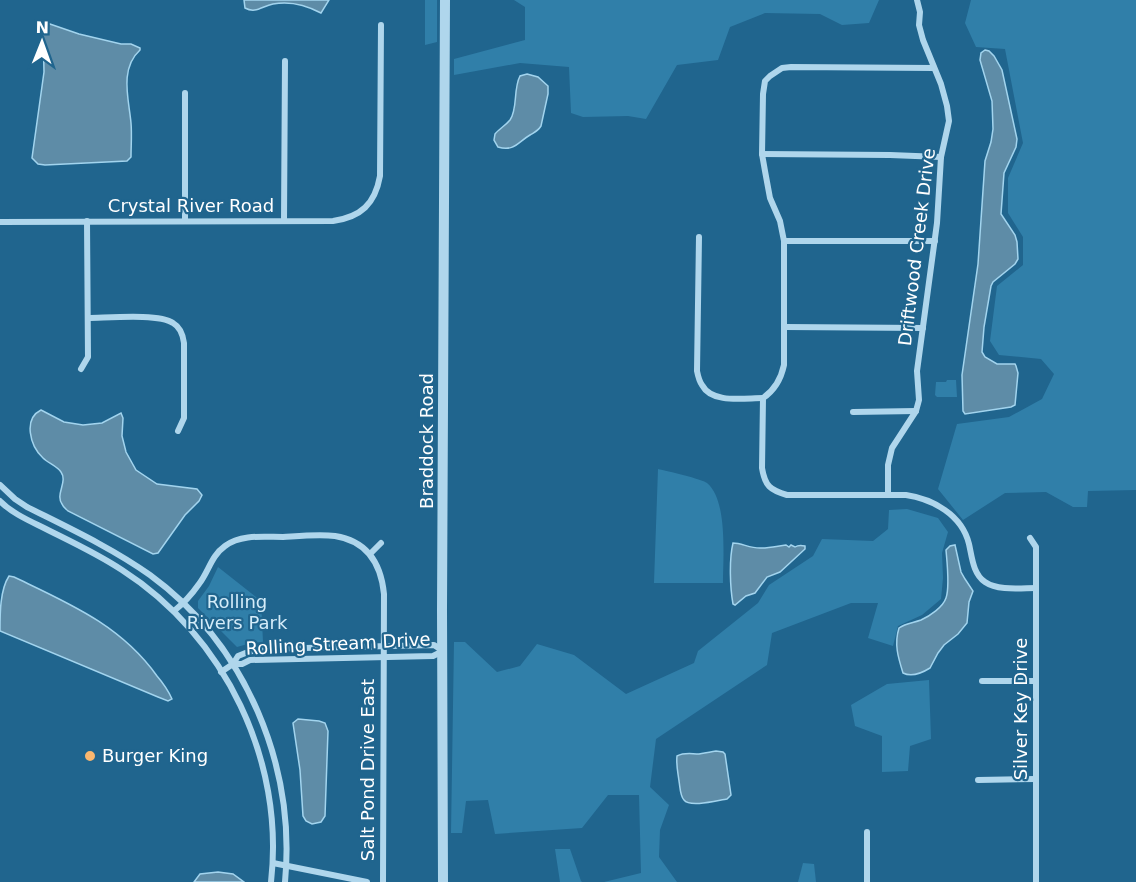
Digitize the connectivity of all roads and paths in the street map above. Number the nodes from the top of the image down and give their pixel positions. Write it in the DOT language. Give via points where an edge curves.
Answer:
graph roads {
  1 [pos="445,0"];
  2 [pos="917,0"];
  3 [pos="381,25"];
  4 [pos="285,61"];
  5 [pos="934,68"];
  6 [pos="185,93"];
  7 [pos="762,154"];
  8 [pos="941,157"];
  9 [pos="87,221"];
  10 [pos="185,221"];
  11 [pos="284,221"];
  12 [pos="0,222"];
  13 [pos="699,237"];
  14 [pos="784,241"];
  15 [pos="934,241"];
  16 [pos="88,318"];
  17 [pos="784,327"];
  18 [pos="923,328"];
  19 [pos="81,369"];
  20 [pos="703,388"];
  21 [pos="696,392"];
  22 [pos="763,398"];
  23 [pos="916,411"];
  24 [pos="853,412"];
  25 [pos="178,431"];
  26 [pos="0,484"];
  27 [pos="769,487"];
  28 [pos="761,490"];
  29 [pos="888,495"];
  30 [pos="0,501"];
  31 [pos="1030,538"];
  32 [pos="381,543"];
  33 [pos="370,554"];
  34 [pos="1036,588"];
  35 [pos="183,603"];
  36 [pos="174,611"];
  37 [pos="384,646"];
  38 [pos="443,651"];
  39 [pos="383,657"];
  40 [pos="233,664"];
  41 [pos="221,672"];
  42 [pos="982,681"];
  43 [pos="1036,681"];
  44 [pos="1036,779"];
  45 [pos="978,780"];
  46 [pos="867,832"];
  47 [pos="273,863"];
  48 [pos="287,865"];
  49 [pos="271,882"];
  50 [pos="285,882"];
  51 [pos="367,882"];
  52 [pos="383,882"];
  53 [pos="443,882"];
  54 [pos="867,882"];
  55 [pos="1036,882"];
  1 -- 38 [label="street, Braddock Road"];
  2 -- 5 [label="street, Driftwood Creek Drive" via="923,40"];
  3 -- 11 [label="street, Crystal River Road" via="380,176 374,197 361,212 345,219"];
  4 -- 11 [label="street"];
  5 -- 7 [label="street" via="772,70 763,93"];
  5 -- 8 [label="street, Driftwood Creek Drive" via="949,121"];
  6 -- 10 [label="street"];
  7 -- 8 [label="street"];
  7 -- 14 [label="street" via="770,198"];
  8 -- 15 [label="street, Driftwood Creek Drive"];
  9 -- 10 [label="street, Crystal River Road"];
  9 -- 12 [label="street, Crystal River Road"];
  9 -- 16 [label="street"];
  10 -- 11 [label="street, Crystal River Road"];
  13 -- 20 [label="street" via="697,371"];
  14 -- 15 [label="street"];
  14 -- 17 [label="street"];
  15 -- 18 [label="street, Driftwood Creek Drive"];
  16 -- 19 [label="street" via="88,357"];
  16 -- 25 [label="street" via="158,318 178,328 184,343 184,418"];
  17 -- 18 [label="street"];
  17 -- 22 [label="street" via="781,377"];
  18 -- 23 [label="street, Driftwood Creek Drive"];
  20 -- 21 [label="street"];
  20 -- 22 [label="street" via="722,398"];
  22 -- 27 [label="street" via="762,468"];
  23 -- 24 [label="street"];
  23 -- 29 [label="street, Driftwood Creek Drive" via="892,448"];
  26 -- 35 [label="street" via="27,507 130,561"];
  27 -- 28 [label="street"];
  27 -- 29 [label="street" via="787,495"];
  29 -- 34 [label="street" via="921,497 942,507 958,522 977,574 985,582 1004,588"];
  30 -- 36 [label="street" via="18,515 124,571"];
  31 -- 34 [label="street, Silver Key Drive" via="1035,547"];
  32 -- 33 [label="street"];
  33 -- 35 [label="street" via="334,536 244,538 219,550"];
  33 -- 37 [label="street, Salt Pond Drive East" via="382,578"];
  34 -- 43 [label="street, Silver Key Drive"];
  35 -- 36 [label="street"];
  35 -- 40 [label="street"];
  36 -- 41 [label="street"];
  37 -- 38 [label="street, Rolling Stream Drive" via="434,645"];
  37 -- 39 [label="street, Salt Pond Drive East"];
  37 -- 40 [label="street, Rolling Stream Drive" via="261,649 238,656"];
  38 -- 39 [label="street, Rolling Stream Drive" via="433,656"];
  38 -- 53 [label="street, Braddock Road"];
  39 -- 40 [label="street, Rolling Stream Drive" via="250,660"];
  39 -- 52 [label="street, Salt Pond Drive East"];
  40 -- 41 [label="street, Rolling Stream Drive"];
  40 -- 48 [label="street" via="263,722 274,754 284,798"];
  41 -- 47 [label="street" via="239,700 259,752 270,805"];
  42 -- 43 [label="street"];
  43 -- 44 [label="street, Silver Key Drive"];
  44 -- 45 [label="street"];
  44 -- 55 [label="street, Silver Key Drive"];
  46 -- 54 [label="street"];
  47 -- 48 [label="street"];
  47 -- 49 [label="street"];
  48 -- 50 [label="street"];
  48 -- 51 [label="street"];
}
